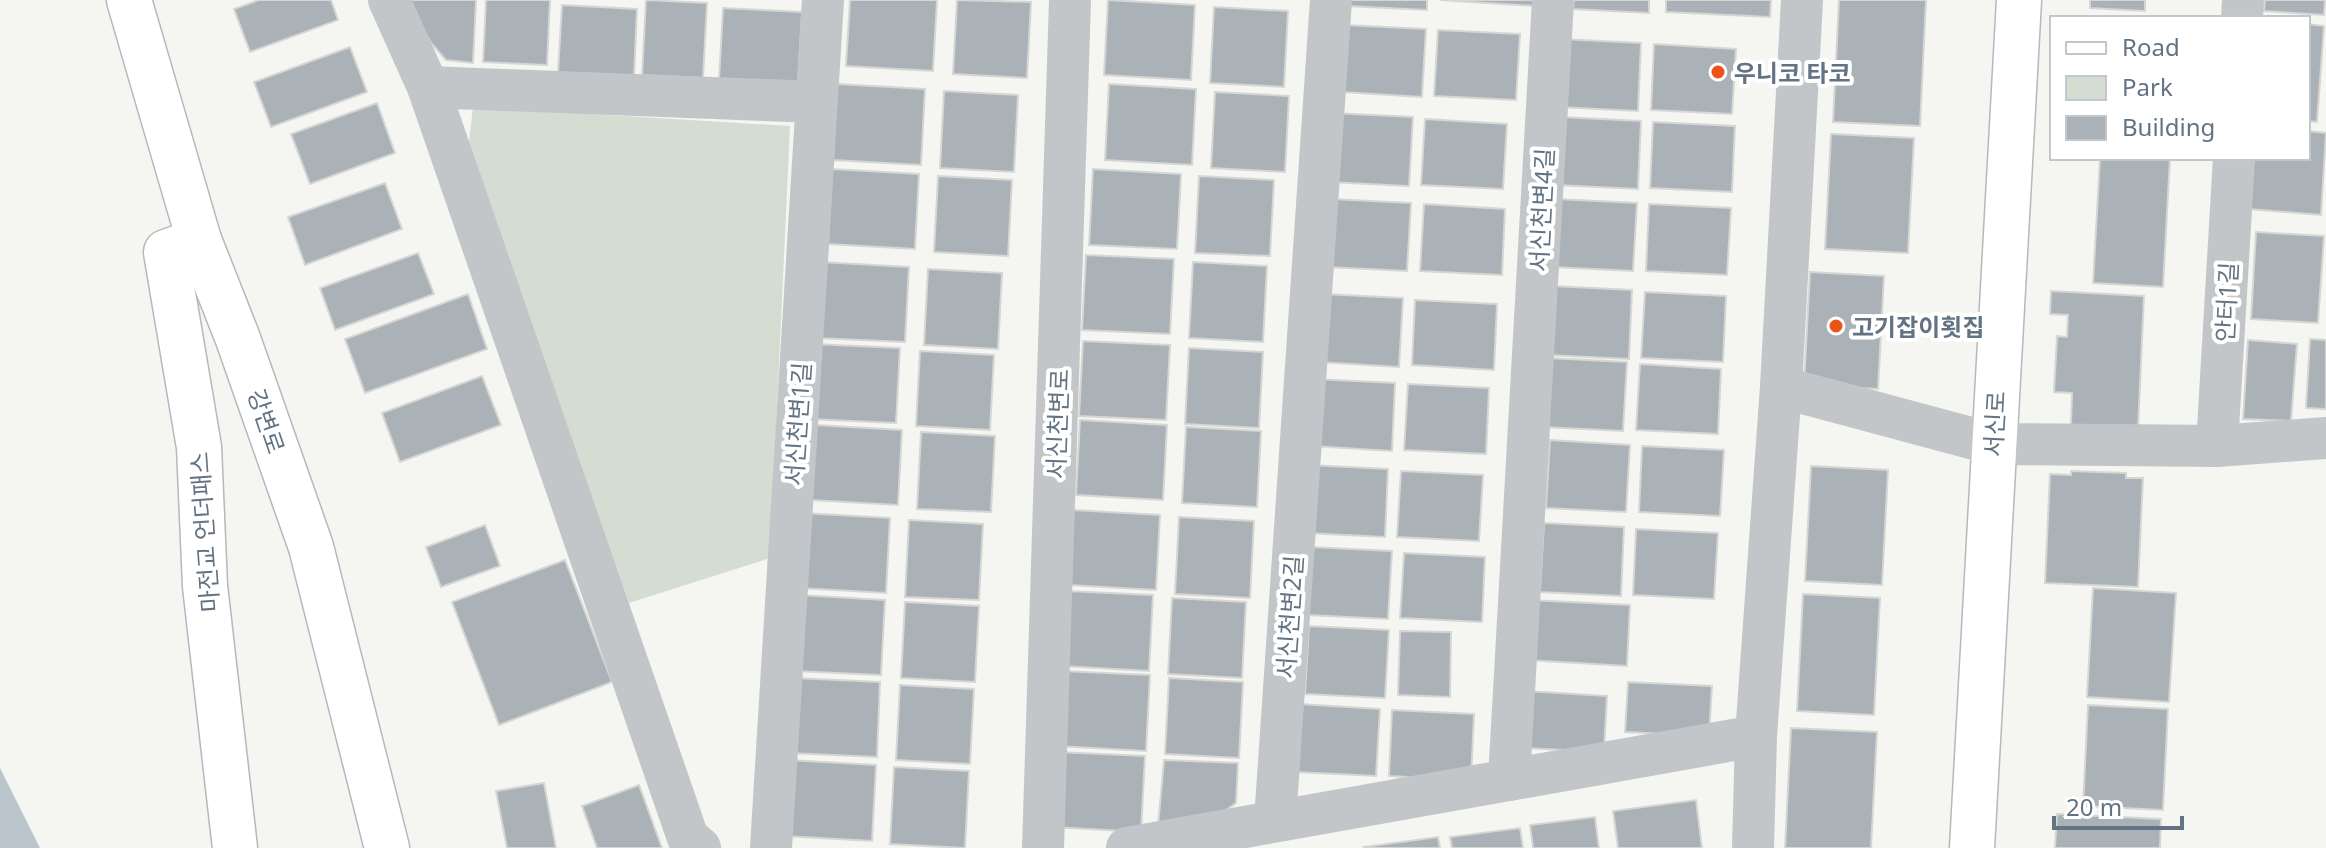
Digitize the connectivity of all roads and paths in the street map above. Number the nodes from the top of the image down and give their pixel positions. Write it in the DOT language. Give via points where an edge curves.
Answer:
graph roads {
  1 [pos="129,0"];
  2 [pos="389,0"];
  3 [pos="823,0"];
  4 [pos="1070,0"];
  5 [pos="1331,0"];
  6 [pos="1553,0"];
  7 [pos="1802,0"];
  8 [pos="2019,0"];
  9 [pos="428,87"];
  10 [pos="817,102"];
  11 [pos="2234,160"];
  12 [pos="199,240"];
  13 [pos="238,339"];
  14 [pos="1781,387"];
  15 [pos="2326,438"];
  16 [pos="1993,444"];
  17 [pos="2217,446"];
  18 [pos="199,447"];
  19 [pos="1756,736"];
  20 [pos="1509,780"];
  21 [pos="1275,821"];
  22 [pos="235,848"];
  23 [pos="387,848"];
  24 [pos="700,848"];
  25 [pos="771,848"];
  26 [pos="1043,848"];
  27 [pos="1127,848"];
  28 [pos="1753,848"];
  29 [pos="1972,848"];
  1 -- 12 [label="street, 강변로"];
  2 -- 9 [label="street"];
  3 -- 10 [label="street, 서신천변1길"];
  4 -- 26 [label="street, 서신천변로"];
  5 -- 21 [label="street, 서신천변2길"];
  6 -- 20 [label="street, 서신천변4길"];
  7 -- 14 [label="street"];
  8 -- 16 [label="street, 서신로"];
  9 -- 10 [label="street"];
  9 -- 24 [label="street" via="688,838"];
  10 -- 25 [label="street, 서신천변1길"];
  11 -- 17 [label="street, 안터1길"];
  12 -- 13 [label="street, 강변로"];
  12 -- 18 [label="street, 마전교 언더패스" via="166,252"];
  13 -- 18 [label="street"];
  13 -- 23 [label="street, 강변로" via="311,547"];
  14 -- 16 [label="street"];
  14 -- 19 [label="street"];
  15 -- 17 [label="street"];
  16 -- 17 [label="street"];
  16 -- 29 [label="street, 서신로"];
  18 -- 22 [label="street, 마전교 언더패스" via="205,586"];
  19 -- 20 [label="street"];
  19 -- 28 [label="street"];
  20 -- 21 [label="street"];
  21 -- 27 [label="street"];
}
